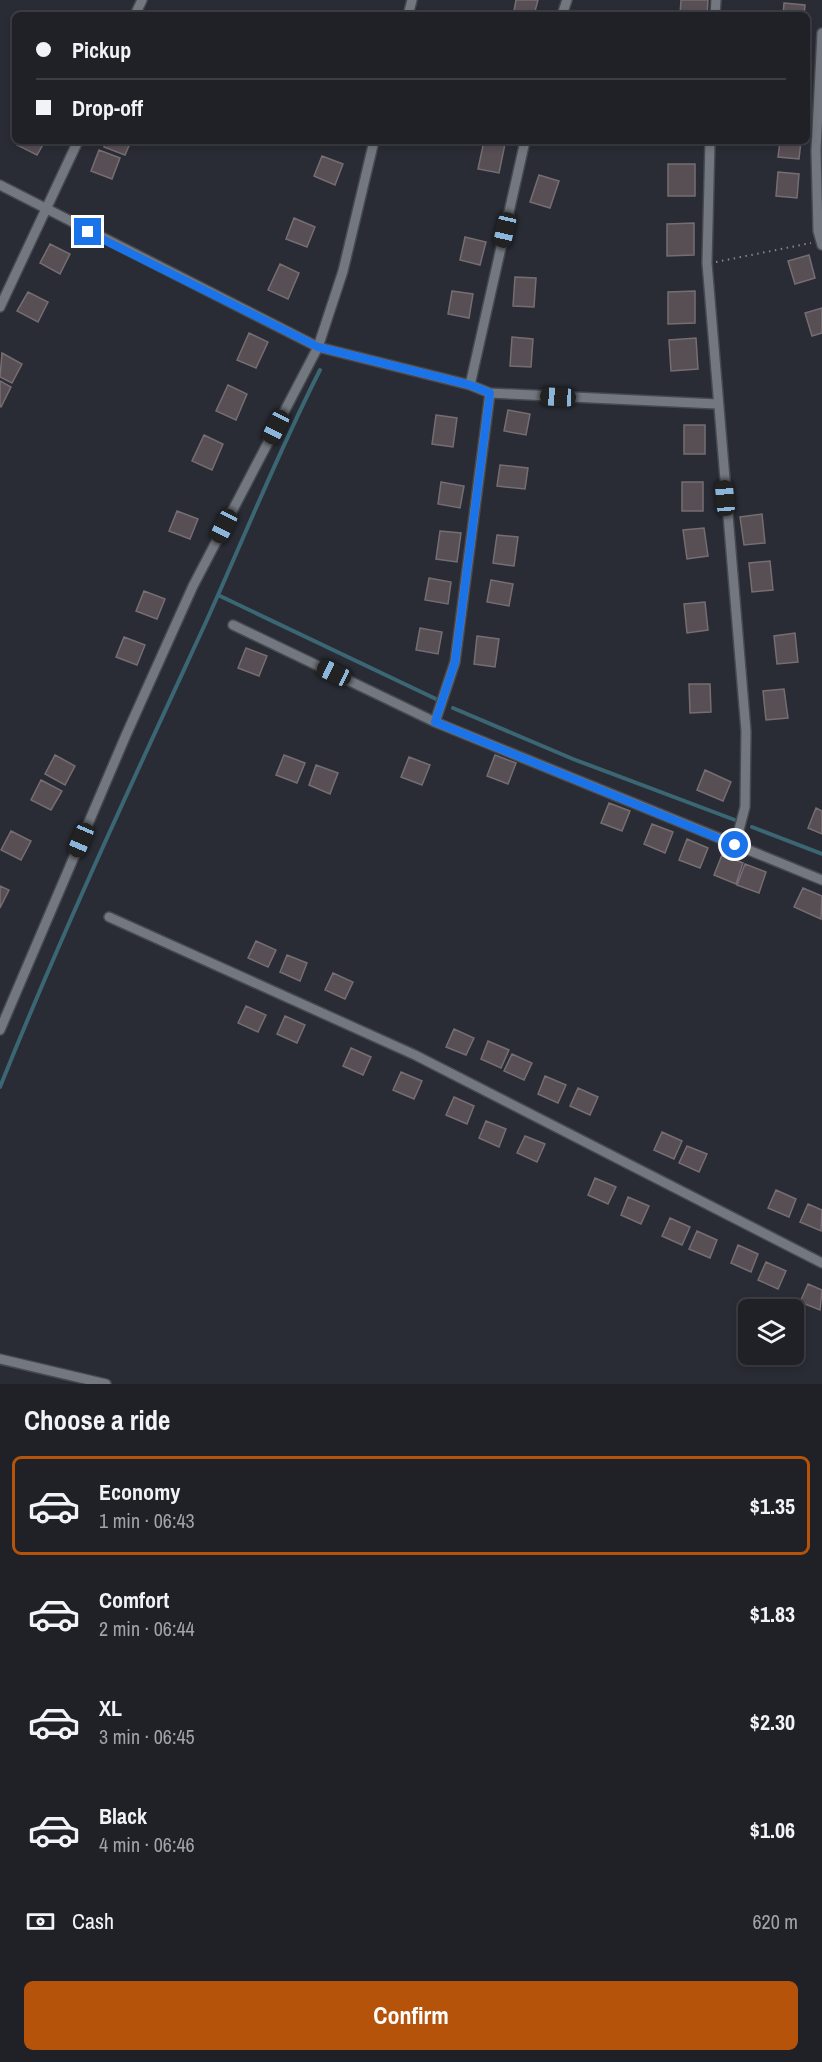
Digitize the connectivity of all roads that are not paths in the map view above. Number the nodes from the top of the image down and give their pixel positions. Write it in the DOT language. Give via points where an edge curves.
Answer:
graph roads {
  1 [pos="822,33"];
  2 [pos="77,144"];
  3 [pos="373,144"];
  4 [pos="524,144"];
  5 [pos="710,144"];
  6 [pos="0,185"];
  7 [pos="46,211"];
  8 [pos="821,237"];
  9 [pos="0,307"];
  10 [pos="318,347"];
  11 [pos="470,385"];
  12 [pos="490,393"];
  13 [pos="717,404"];
  14 [pos="233,625"];
  15 [pos="435,722"];
  16 [pos="735,845"];
  17 [pos="822,880"];
  18 [pos="109,917"];
  19 [pos="0,1030"];
  20 [pos="822,1263"];
  21 [pos="0,1359"];
  22 [pos="106,1384"];
  1 -- 8 [label="street" via="816,150"];
  2 -- 7 [label="street"];
  3 -- 10 [label="street" via="344,271"];
  4 -- 11 [label="street"];
  5 -- 13 [label="street" via="707,263"];
  6 -- 7 [label="street"];
  7 -- 9 [label="street"];
  7 -- 10 [label="street"];
  10 -- 11 [label="street"];
  10 -- 19 [label="street" via="193,586"];
  11 -- 12 [label="street"];
  12 -- 13 [label="street"];
  12 -- 15 [label="street" via="455,662"];
  13 -- 16 [label="street" via="746,731 745,807"];
  14 -- 15 [label="street"];
  15 -- 16 [label="street"];
  16 -- 17 [label="street"];
  18 -- 20 [label="street" via="415,1055"];
  21 -- 22 [label="street"];
}
